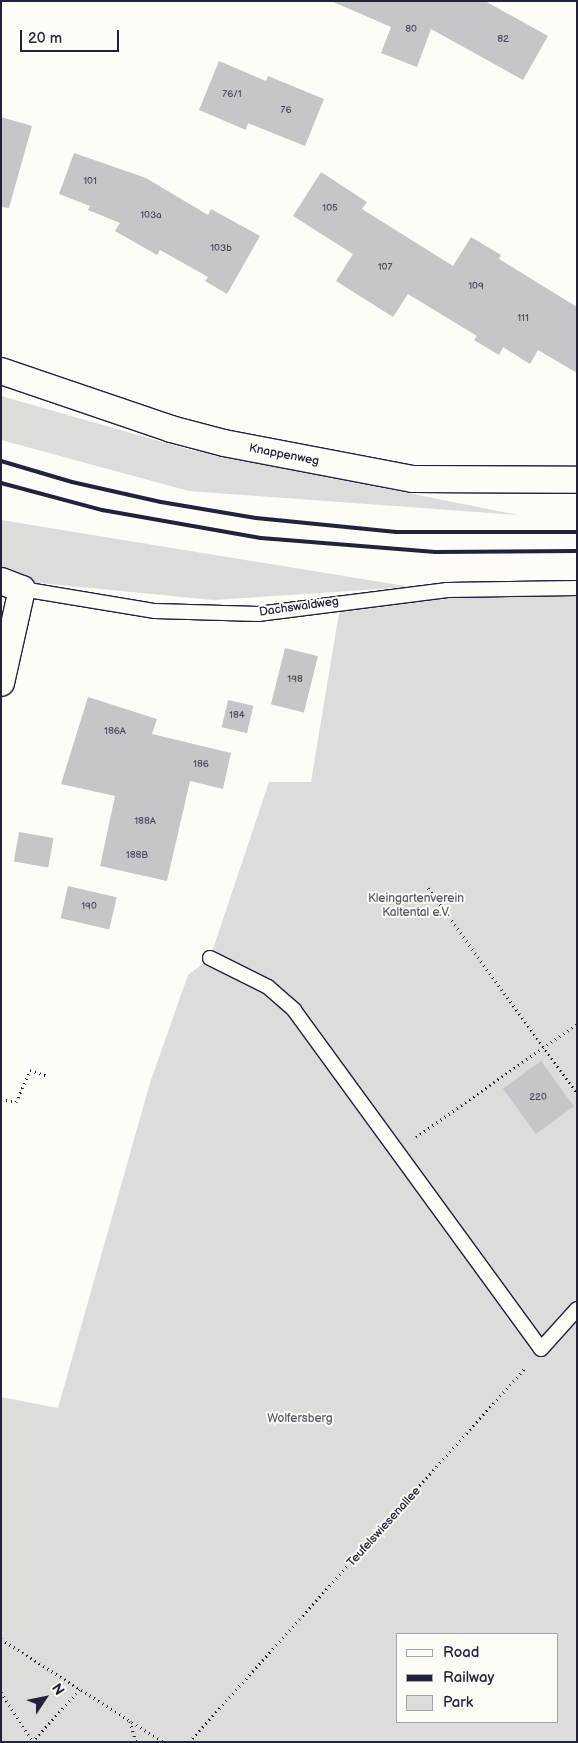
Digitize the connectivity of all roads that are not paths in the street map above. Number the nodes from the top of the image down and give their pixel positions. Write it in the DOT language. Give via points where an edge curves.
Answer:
graph roads {
  1 [pos="1,371"];
  2 [pos="577,480"];
  3 [pos="11,585"];
  4 [pos="577,588"];
  5 [pos="1,683"];
  6 [pos="210,958"];
  7 [pos="577,1309"];
  1 -- 2 [label="street, Knappenweg" via="170,429 224,443 413,479"];
  3 -- 4 [label="lane, Dachswaldweg" via="155,611 258,614 447,590"];
  3 -- 5 [label="street, Dachswaldweg"];
  6 -- 7 [label="lane" via="268,987 294,1010 541,1349"];
}
